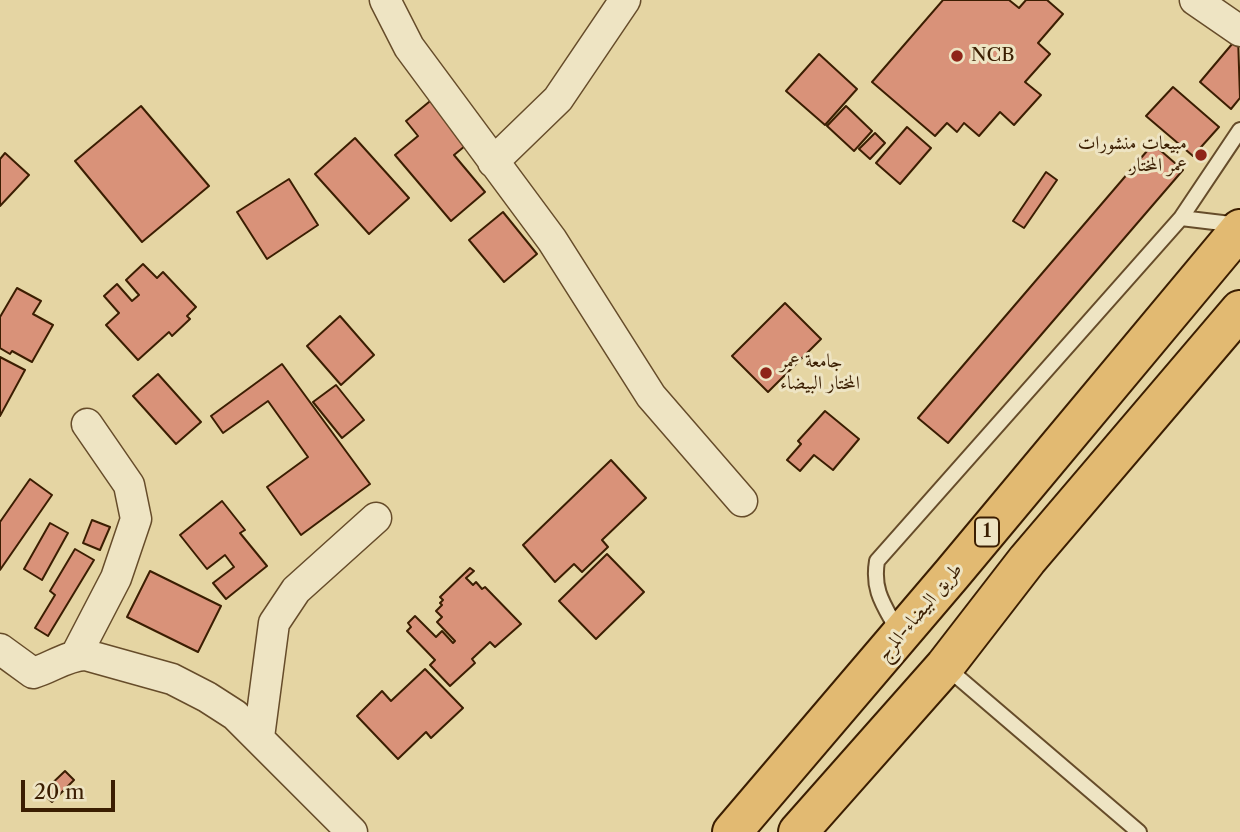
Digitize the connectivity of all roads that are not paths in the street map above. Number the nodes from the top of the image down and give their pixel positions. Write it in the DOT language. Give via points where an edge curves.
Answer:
graph roads {
  1 [pos="385,0"];
  2 [pos="625,0"];
  3 [pos="1195,0"];
  4 [pos="1240,31"];
  5 [pos="1240,130"];
  6 [pos="493,162"];
  7 [pos="1181,218"];
  8 [pos="1240,227"];
  9 [pos="1240,310"];
  10 [pos="87,424"];
  11 [pos="742,501"];
  12 [pos="376,519"];
  13 [pos="901,635"];
  14 [pos="0,649"];
  15 [pos="76,655"];
  16 [pos="945,666"];
  17 [pos="259,737"];
  18 [pos="352,832"];
  19 [pos="732,832"];
  20 [pos="798,832"];
  21 [pos="1139,832"];
  1 -- 6 [label="street" via="409,47"];
  2 -- 6 [label="street" via="558,99"];
  3 -- 4 [label="street"];
  5 -- 7 [label="lane"];
  6 -- 11 [label="street" via="552,240 651,396"];
  7 -- 8 [label="lane"];
  7 -- 13 [label="lane" via="877,561 874,578 878,593"];
  8 -- 13 [label="highway, طريق البيضاء-المرج / 1"];
  9 -- 16 [label="highway" via="1027,560"];
  10 -- 15 [label="street" via="129,485 136,519 116,578"];
  12 -- 17 [label="street" via="296,590 274,623"];
  13 -- 19 [label="highway, طريق البيضاء-المرج / 1"];
  14 -- 15 [label="street" via="33,673"];
  15 -- 17 [label="street" via="172,679 235,715"];
  16 -- 20 [label="highway"];
  16 -- 21 [label="lane"];
  17 -- 18 [label="street"];
}
